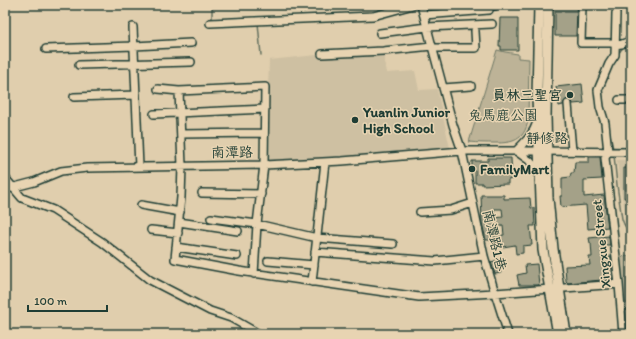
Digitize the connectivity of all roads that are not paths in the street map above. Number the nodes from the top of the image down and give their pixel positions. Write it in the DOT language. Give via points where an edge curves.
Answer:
graph roads {
  1 [pos="412,5"];
  2 [pos="421,5"];
  3 [pos="539,5"];
  4 [pos="548,5"];
  5 [pos="582,5"];
  6 [pos="493,7"];
  7 [pos="616,13"];
  8 [pos="424,15"];
  9 [pos="210,23"];
  10 [pos="492,24"];
  11 [pos="133,27"];
  12 [pos="427,27"];
  13 [pos="475,31"];
  14 [pos="380,33"];
  15 [pos="631,40"];
  16 [pos="190,43"];
  17 [pos="615,45"];
  18 [pos="134,46"];
  19 [pos="432,47"];
  20 [pos="46,49"];
  21 [pos="322,54"];
  22 [pos="191,62"];
  23 [pos="135,64"];
  24 [pos="79,65"];
  25 [pos="471,86"];
  26 [pos="443,88"];
  27 [pos="158,89"];
  28 [pos="179,91"];
  29 [pos="136,95"];
  30 [pos="74,96"];
  31 [pos="619,100"];
  32 [pos="631,100"];
  33 [pos="568,104"];
  34 [pos="265,109"];
  35 [pos="180,112"];
  36 [pos="154,114"];
  37 [pos="538,117"];
  38 [pos="264,133"];
  39 [pos="181,134"];
  40 [pos="462,151"];
  41 [pos="516,151"];
  42 [pos="544,151"];
  43 [pos="572,151"];
  44 [pos="608,152"];
  45 [pos="631,152"];
  46 [pos="325,162"];
  47 [pos="264,165"];
  48 [pos="182,166"];
  49 [pos="139,167"];
  50 [pos="540,173"];
  51 [pos="5,178"];
  52 [pos="9,188"];
  53 [pos="202,193"];
  54 [pos="261,194"];
  55 [pos="473,203"];
  56 [pos="141,205"];
  57 [pos="180,212"];
  58 [pos="420,212"];
  59 [pos="211,218"];
  60 [pos="179,222"];
  61 [pos="257,224"];
  62 [pos="151,230"];
  63 [pos="238,231"];
  64 [pos="178,233"];
  65 [pos="317,238"];
  66 [pos="393,244"];
  67 [pos="176,247"];
  68 [pos="315,252"];
  69 [pos="237,256"];
  70 [pos="484,256"];
  71 [pos="268,261"];
  72 [pos="314,265"];
  73 [pos="254,274"];
  74 [pos="312,282"];
  75 [pos="619,284"];
  76 [pos="554,289"];
  77 [pos="494,293"];
  78 [pos="259,334"];
  79 [pos="508,334"];
  80 [pos="558,334"];
  81 [pos="566,334"];
  82 [pos="623,334"];
  1 -- 9 [label="street" via="373,16"];
  2 -- 8 [label="street, 南潭路1巷"];
  3 -- 37 [label="main road"];
  4 -- 42 [label="main road"];
  5 -- 17 [label="street" via="581,43"];
  6 -- 8 [label="street"];
  7 -- 17 [label="street, Xingxue Street"];
  8 -- 12 [label="street, 南潭路1巷"];
  10 -- 12 [label="street"];
  11 -- 18 [label="street"];
  12 -- 14 [label="street"];
  12 -- 19 [label="street, 南潭路1巷"];
  13 -- 19 [label="street" via="476,48"];
  15 -- 17 [label="street"];
  16 -- 18 [label="street"];
  17 -- 44 [label="street, Xingxue Street" via="615,55 598,90"];
  18 -- 20 [label="street"];
  18 -- 23 [label="street"];
  19 -- 21 [label="street"];
  19 -- 26 [label="street, 南潭路1巷"];
  22 -- 23 [label="street"];
  23 -- 24 [label="street"];
  23 -- 29 [label="street"];
  25 -- 26 [label="street"];
  26 -- 40 [label="street, 南潭路1巷"];
  27 -- 28 [label="street"];
  28 -- 34 [label="street" via="265,87"];
  28 -- 35 [label="street"];
  29 -- 30 [label="street"];
  29 -- 49 [label="street"];
  31 -- 32 [label="street"];
  33 -- 43 [label="street"];
  34 -- 35 [label="street"];
  34 -- 38 [label="street"];
  35 -- 36 [label="street"];
  35 -- 39 [label="street"];
  37 -- 41 [label="street" via="532,134"];
  37 -- 42 [label="main road"];
  38 -- 39 [label="street"];
  38 -- 47 [label="street"];
  39 -- 48 [label="street"];
  40 -- 41 [label="street, 靜修路"];
  40 -- 46 [label="street, 南潭路"];
  40 -- 55 [label="street, 南潭路1巷"];
  41 -- 42 [label="street, 靜修路"];
  41 -- 50 [label="street" via="530,161"];
  42 -- 43 [label="street, 靜修路"];
  42 -- 50 [label="main road"];
  42 -- 76 [label="main road"];
  43 -- 44 [label="street, 靜修路"];
  44 -- 45 [label="street, 靜修路"];
  44 -- 75 [label="street, Xingxue Street" via="606,158"];
  46 -- 47 [label="street, 南潭路"];
  46 -- 65 [label="street"];
  47 -- 48 [label="street, 南潭路"];
  47 -- 54 [label="street"];
  48 -- 49 [label="street, 南潭路"];
  48 -- 57 [label="street"];
  49 -- 52 [label="street, 南潭路" via="61,171 34,182"];
  50 -- 76 [label="main road" via="544,250"];
  51 -- 52 [label="street"];
  52 -- 78 [label="street" via="22,198 53,210 102,242 150,280"];
  53 -- 54 [label="street"];
  54 -- 61 [label="street"];
  55 -- 58 [label="street" via="451,210"];
  55 -- 70 [label="street, 南潭路1巷"];
  56 -- 57 [label="street"];
  57 -- 60 [label="street"];
  59 -- 61 [label="street"];
  60 -- 63 [label="street"];
  60 -- 64 [label="street"];
  61 -- 65 [label="street"];
  61 -- 73 [label="street"];
  62 -- 64 [label="street"];
  64 -- 67 [label="street"];
  65 -- 66 [label="street"];
  65 -- 68 [label="street"];
  67 -- 69 [label="street"];
  67 -- 73 [label="street" via="175,259"];
  68 -- 70 [label="street" via="435,261"];
  68 -- 72 [label="street"];
  70 -- 77 [label="street, 南潭路1巷"];
  71 -- 72 [label="street"];
  72 -- 74 [label="street"];
  73 -- 74 [label="street"];
  74 -- 77 [label="street" via="419,297"];
  75 -- 76 [label="street"];
  75 -- 82 [label="street, Xingxue Street"];
  76 -- 77 [label="street"];
  76 -- 80 [label="main road"];
  76 -- 81 [label="main road"];
  77 -- 79 [label="street, 南潭路1巷"];
}
